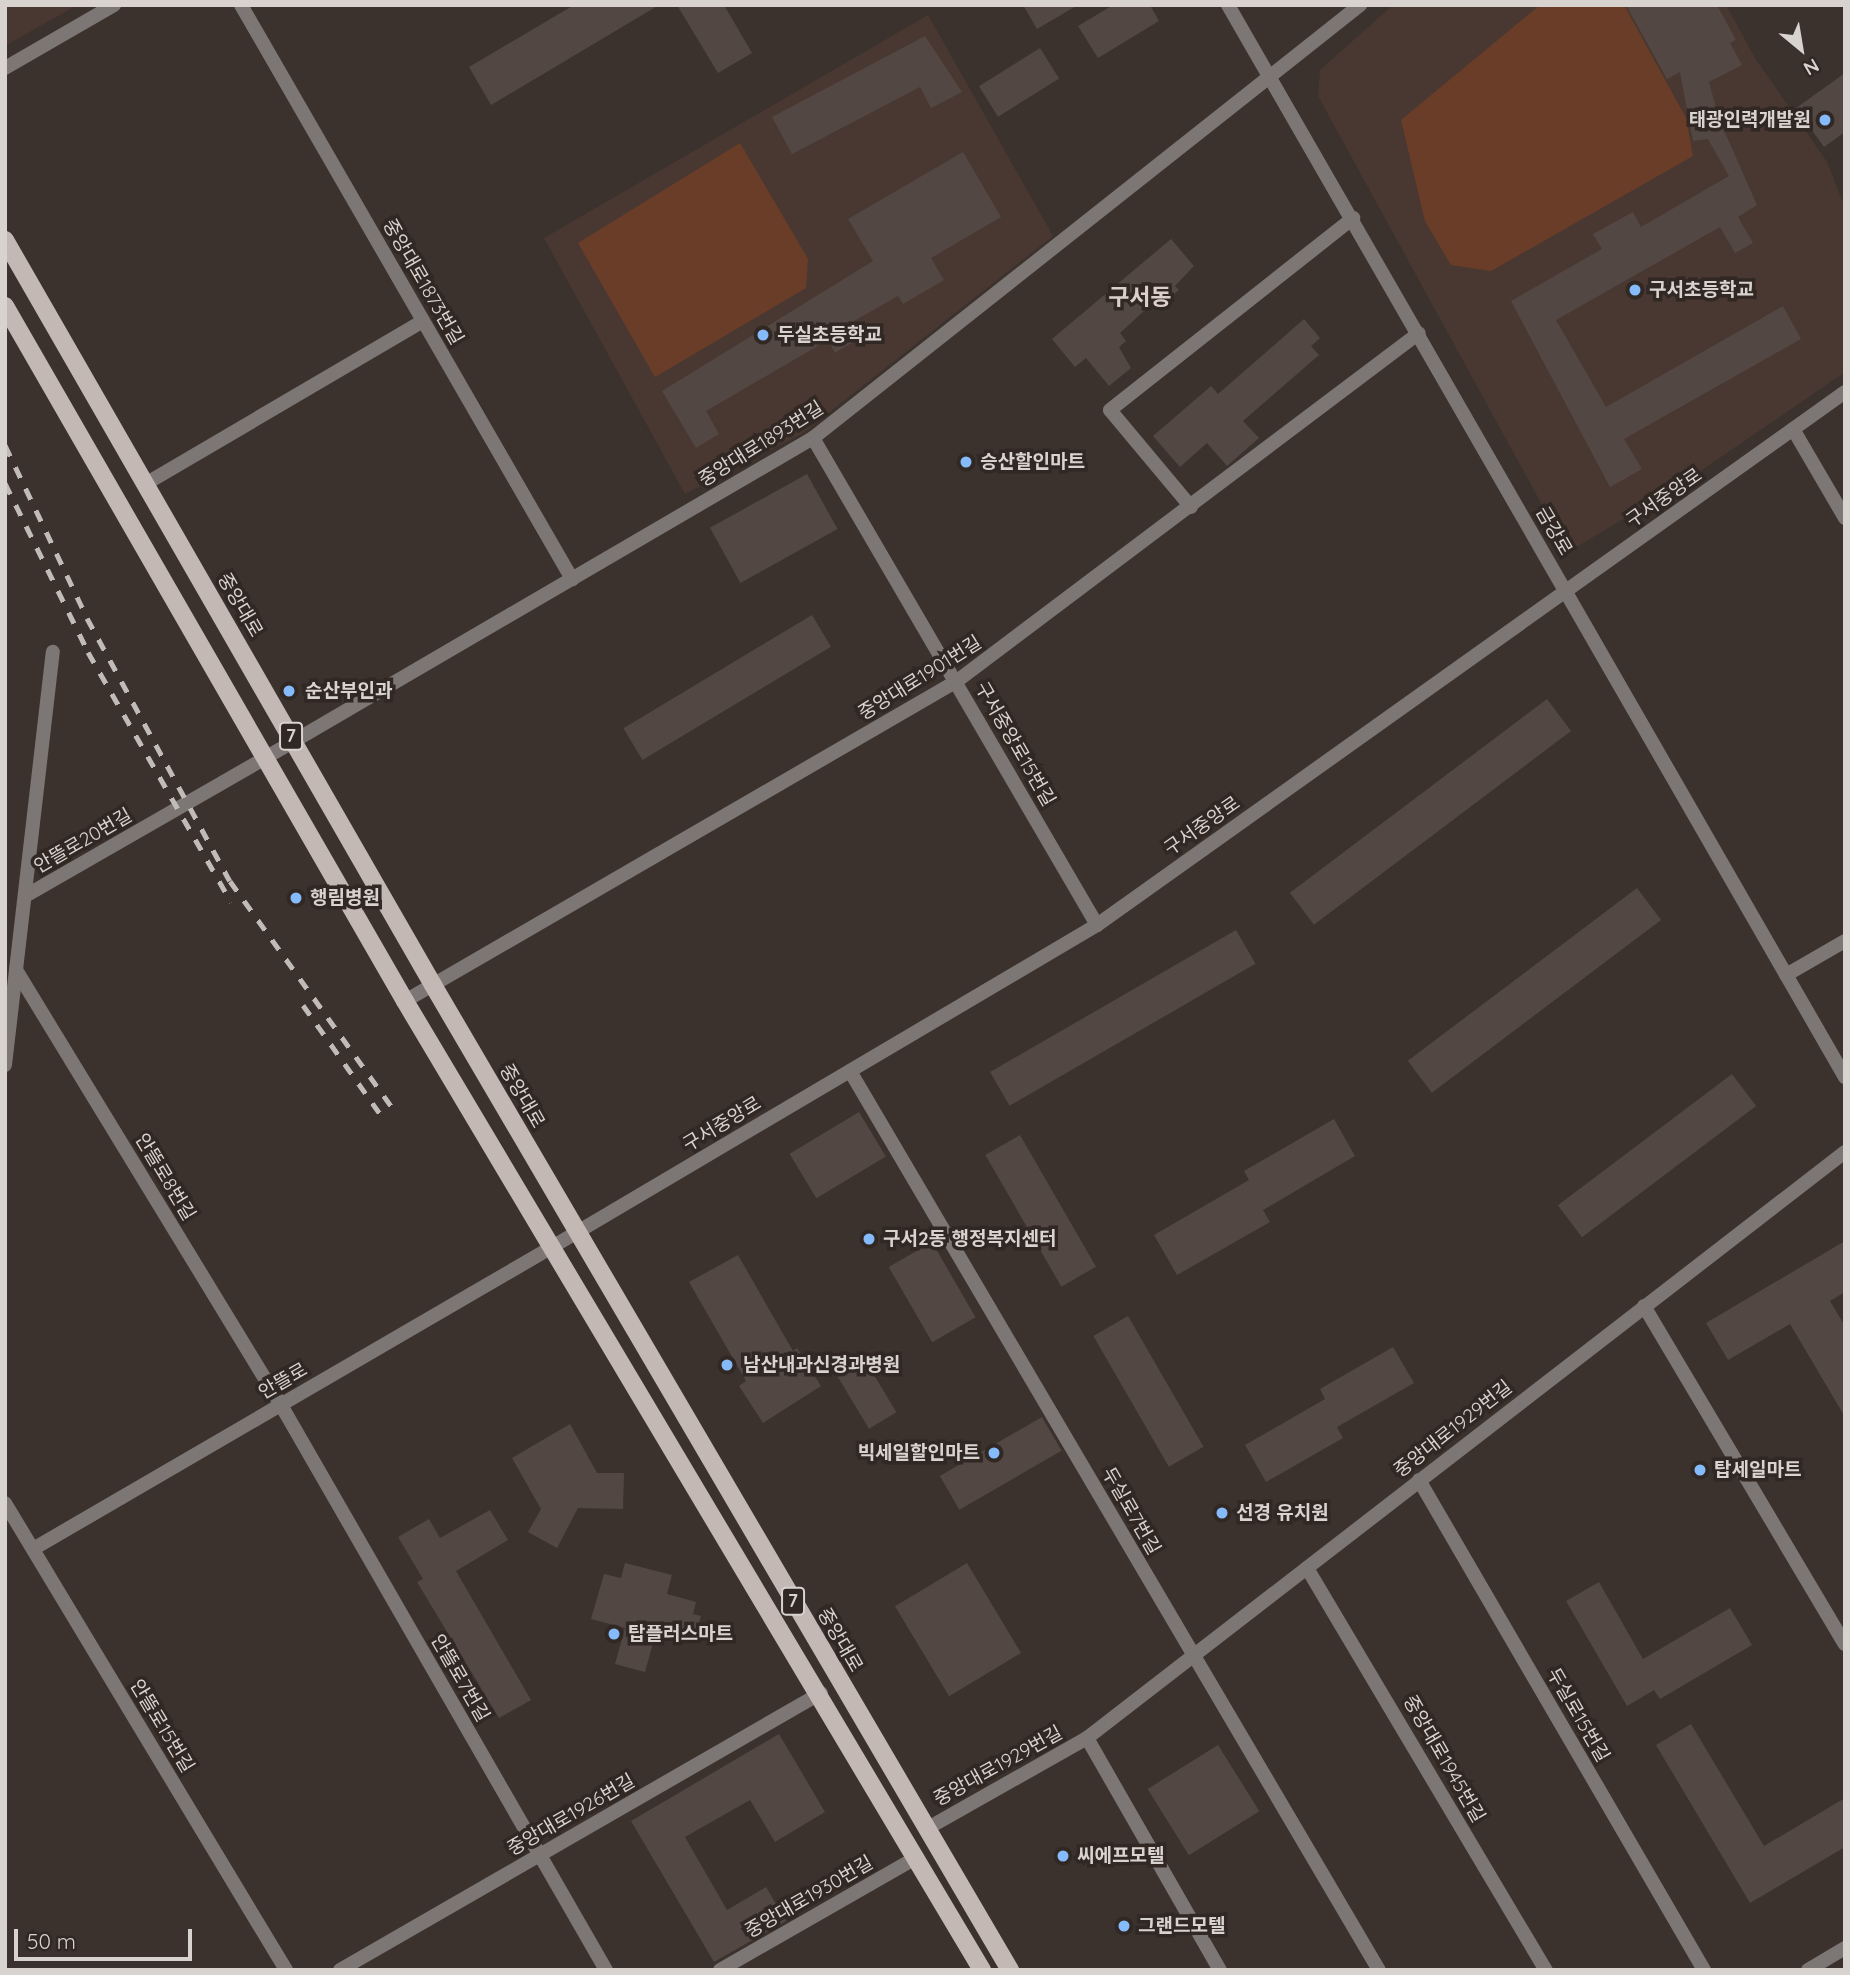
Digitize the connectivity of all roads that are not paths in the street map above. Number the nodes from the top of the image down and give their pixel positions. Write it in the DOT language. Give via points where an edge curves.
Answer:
graph roads {
  1 [pos="114,5"];
  2 [pos="241,5"];
  3 [pos="1228,5"];
  4 [pos="1360,5"];
  5 [pos="5,68"];
  6 [pos="1271,78"];
  7 [pos="1353,218"];
  8 [pos="5,240"];
  9 [pos="5,306"];
  10 [pos="424,321"];
  11 [pos="1419,333"];
  12 [pos="1845,392"];
  13 [pos="1793,429"];
  14 [pos="813,438"];
  15 [pos="147,483"];
  16 [pos="1191,507"];
  17 [pos="1845,518"];
  18 [pos="572,579"];
  19 [pos="1567,590"];
  20 [pos="54,652"];
  21 [pos="957,681"];
  22 [pos="294,741"];
  23 [pos="265,758"];
  24 [pos="27,895"];
  25 [pos="1097,925"];
  26 [pos="1845,941"];
  27 [pos="16,970"];
  28 [pos="1786,975"];
  29 [pos="433,985"];
  30 [pos="405,1001"];
  31 [pos="5,1065"];
  32 [pos="850,1071"];
  33 [pos="1845,1077"];
  34 [pos="1845,1152"];
  35 [pos="577,1232"];
  36 [pos="552,1247"];
  37 [pos="1644,1306"];
  38 [pos="281,1405"];
  39 [pos="1419,1480"];
  40 [pos="5,1503"];
  41 [pos="33,1549"];
  42 [pos="1307,1569"];
  43 [pos="1845,1644"];
  44 [pos="1195,1657"];
  45 [pos="821,1693"];
  46 [pos="1087,1738"];
  47 [pos="928,1828"];
  48 [pos="540,1855"];
  49 [pos="917,1857"];
  50 [pos="1845,1948"];
  51 [pos="286,1970"];
  52 [pos="340,1970"];
  53 [pos="606,1970"];
  54 [pos="720,1970"];
  55 [pos="982,1970"];
  56 [pos="1010,1970"];
  57 [pos="1220,1970"];
  58 [pos="1378,1970"];
  59 [pos="1546,1970"];
  60 [pos="1704,1970"];
  61 [pos="1808,1970"];
  1 -- 5 [label="street"];
  2 -- 10 [label="street, 중앙대로1873번길"];
  3 -- 6 [label="street, 금강로"];
  4 -- 6 [label="street, 중앙대로1893번길"];
  6 -- 7 [label="street, 금강로"];
  6 -- 14 [label="street, 중앙대로1893번길"];
  7 -- 11 [label="street, 금강로"];
  7 -- 16 [label="street" via="1110,410"];
  8 -- 15 [label="main road, 중앙대로 / 7"];
  9 -- 23 [label="main road, 7"];
  10 -- 15 [label="street"];
  10 -- 18 [label="street, 중앙대로1873번길"];
  11 -- 16 [label="street, 중앙대로1901번길"];
  11 -- 19 [label="street, 금강로"];
  12 -- 13 [label="street, 구서중앙로"];
  13 -- 17 [label="street"];
  13 -- 19 [label="street, 구서중앙로"];
  14 -- 18 [label="street, 중앙대로1893번길"];
  14 -- 21 [label="street, 구서중앙로15번길"];
  15 -- 22 [label="main road, 중앙대로 / 7"];
  16 -- 21 [label="street, 중앙대로1901번길"];
  18 -- 22 [label="street, 중앙대로1893번길"];
  19 -- 25 [label="street, 구서중앙로"];
  19 -- 28 [label="street, 금강로"];
  20 -- 24 [label="street"];
  21 -- 25 [label="street, 구서중앙로15번길"];
  21 -- 29 [label="street, 중앙대로1901번길"];
  22 -- 23 [label="street, 중앙대로1893번길"];
  22 -- 29 [label="main road, 중앙대로 / 7"];
  23 -- 24 [label="street, 안뜰로20번길"];
  23 -- 30 [label="main road, 7"];
  24 -- 27 [label="street"];
  25 -- 32 [label="street, 구서중앙로"];
  26 -- 28 [label="street"];
  27 -- 31 [label="street"];
  27 -- 38 [label="street, 안뜰로8번길"];
  28 -- 33 [label="street, 금강로"];
  29 -- 30 [label="street, 중앙대로1901번길"];
  29 -- 35 [label="main road, 중앙대로 / 7"];
  30 -- 36 [label="main road, 7"];
  32 -- 35 [label="street, 구서중앙로"];
  32 -- 44 [label="street, 두실로7번길"];
  34 -- 37 [label="street, 중앙대로1929번길"];
  35 -- 36 [label="street, 구서중앙로"];
  35 -- 47 [label="main road, 중앙대로 / 7"];
  36 -- 38 [label="street, 안뜰로"];
  36 -- 45 [label="main road, 7"];
  37 -- 39 [label="street, 중앙대로1929번길"];
  37 -- 43 [label="street"];
  38 -- 41 [label="street, 안뜰로"];
  38 -- 48 [label="street, 안뜰로7번길"];
  39 -- 42 [label="street, 중앙대로1929번길"];
  39 -- 60 [label="street, 두실로15번길"];
  40 -- 41 [label="street, 안뜰로15번길"];
  41 -- 51 [label="street, 안뜰로15번길"];
  42 -- 44 [label="street, 중앙대로1929번길"];
  42 -- 59 [label="street, 중앙대로1945번길"];
  44 -- 46 [label="street, 중앙대로1929번길"];
  44 -- 58 [label="street, 두실로7번길"];
  45 -- 48 [label="street, 중앙대로1926번길"];
  45 -- 49 [label="main road, 7"];
  46 -- 47 [label="street, 중앙대로1929번길"];
  46 -- 57 [label="street, 중앙대로1929번길"];
  47 -- 56 [label="main road, 중앙대로 / 7"];
  48 -- 52 [label="street, 중앙대로1926번길"];
  48 -- 53 [label="street, 안뜰로7번길"];
  49 -- 54 [label="street, 중앙대로1930번길"];
  49 -- 55 [label="main road, 7"];
  50 -- 61 [label="street"];
}
